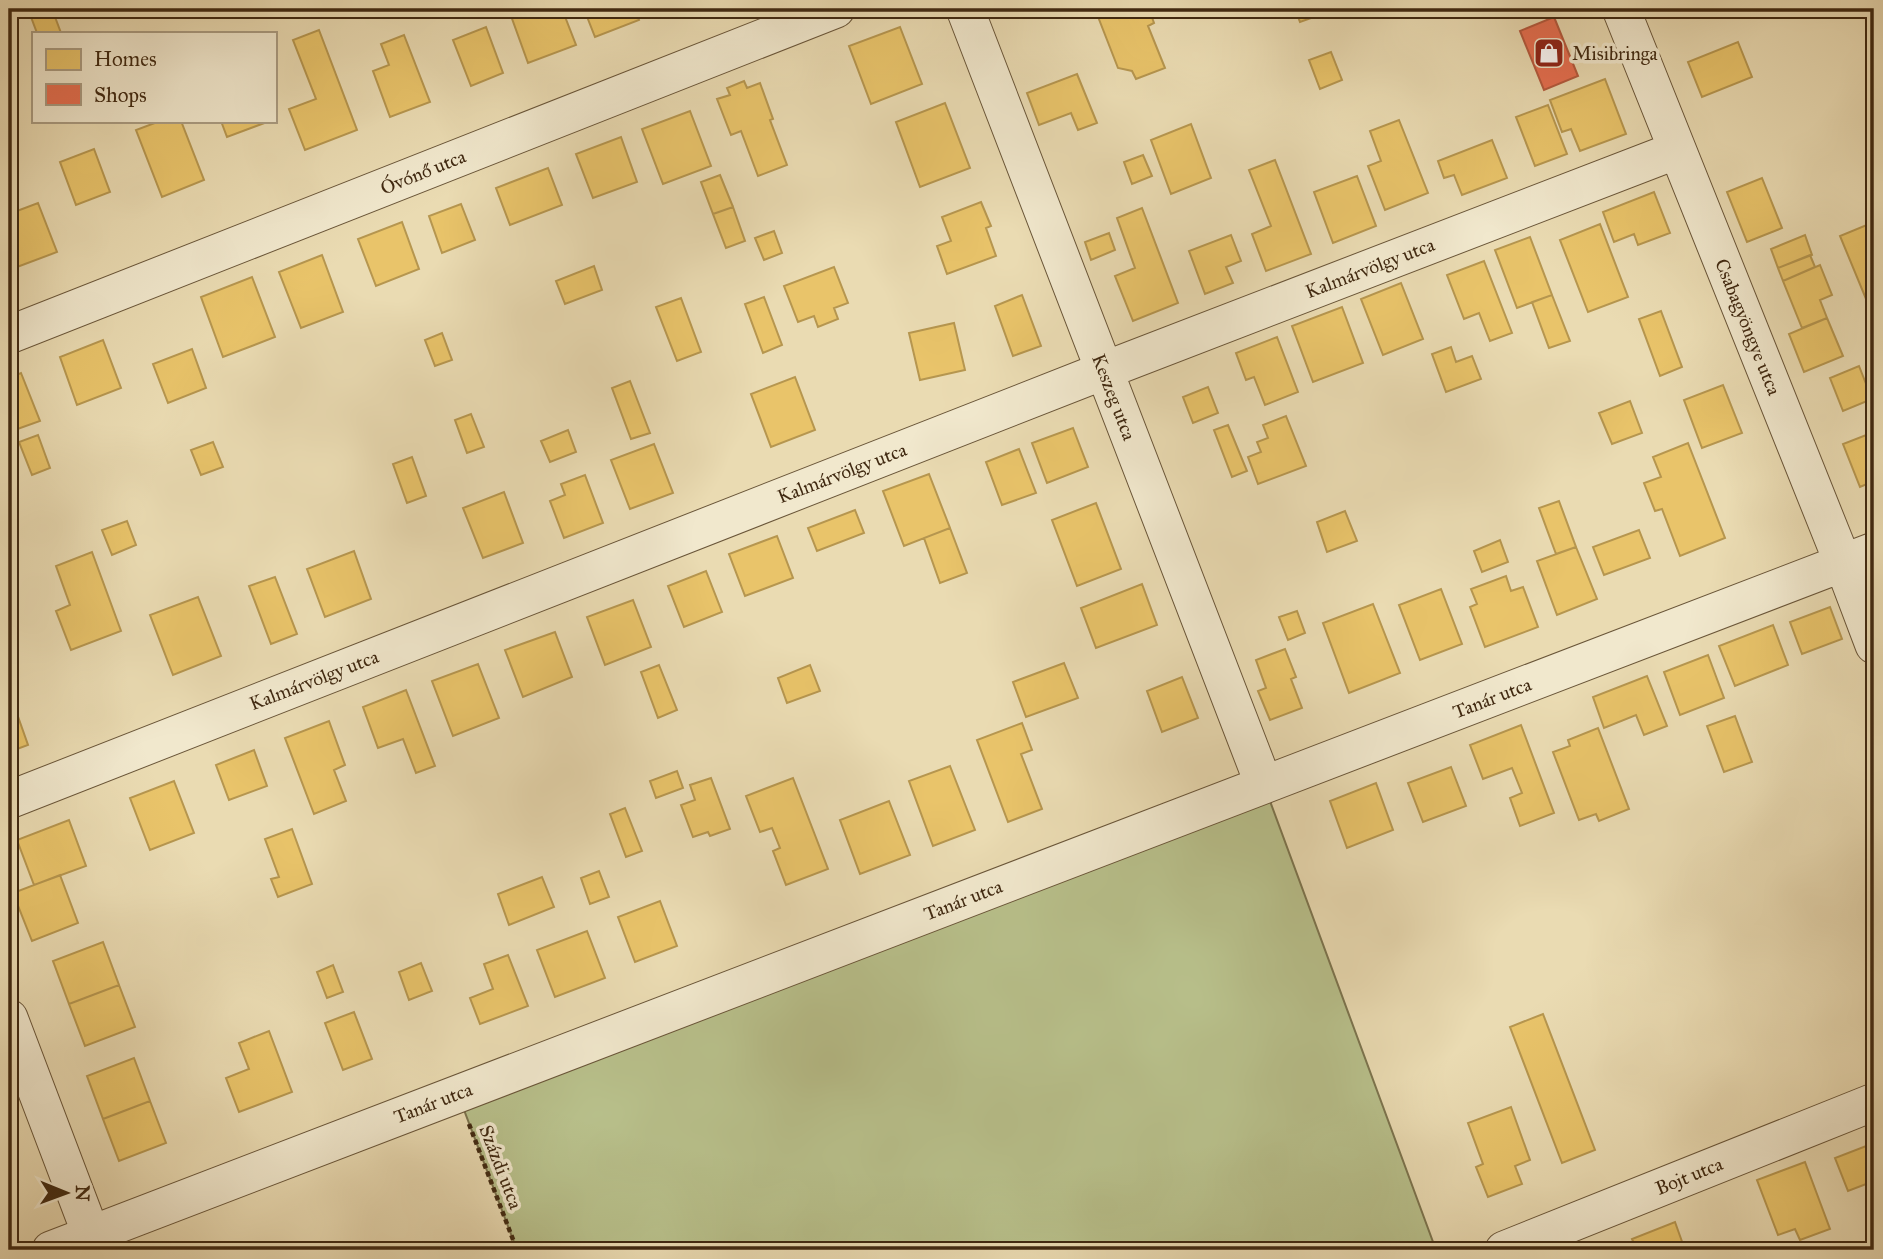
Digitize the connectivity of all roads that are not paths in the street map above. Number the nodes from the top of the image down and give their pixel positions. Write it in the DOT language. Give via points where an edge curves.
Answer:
graph roads {
  1 [pos="836,9"];
  2 [pos="965,9"];
  3 [pos="1621,9"];
  4 [pos="1677,150"];
  5 [pos="9,335"];
  6 [pos="1103,371"];
  7 [pos="1859,557"];
  8 [pos="1874,645"];
  9 [pos="1264,785"];
  10 [pos="9,800"];
  11 [pos="9,1018"];
  12 [pos="1874,1102"];
  13 [pos="94,1242"];
  14 [pos="51,1250"];
  15 [pos="1504,1250"];
  1 -- 5 [label="street, Óvónő utca"];
  2 -- 6 [label="street, Keszeg utca"];
  3 -- 4 [label="street, Csabagyöngye utca"];
  4 -- 6 [label="street, Kalmárvölgy utca"];
  4 -- 7 [label="street, Csabagyöngye utca"];
  6 -- 9 [label="street, Keszeg utca"];
  6 -- 10 [label="street, Kalmárvölgy utca"];
  7 -- 8 [label="street, Csabagyöngye utca"];
  7 -- 9 [label="street, Tanár utca"];
  9 -- 13 [label="street, Tanár utca" via="458,1094"];
  11 -- 13 [label="street"];
  12 -- 15 [label="street, Bojt utca"];
  13 -- 14 [label="street, Tanár utca"];
}
